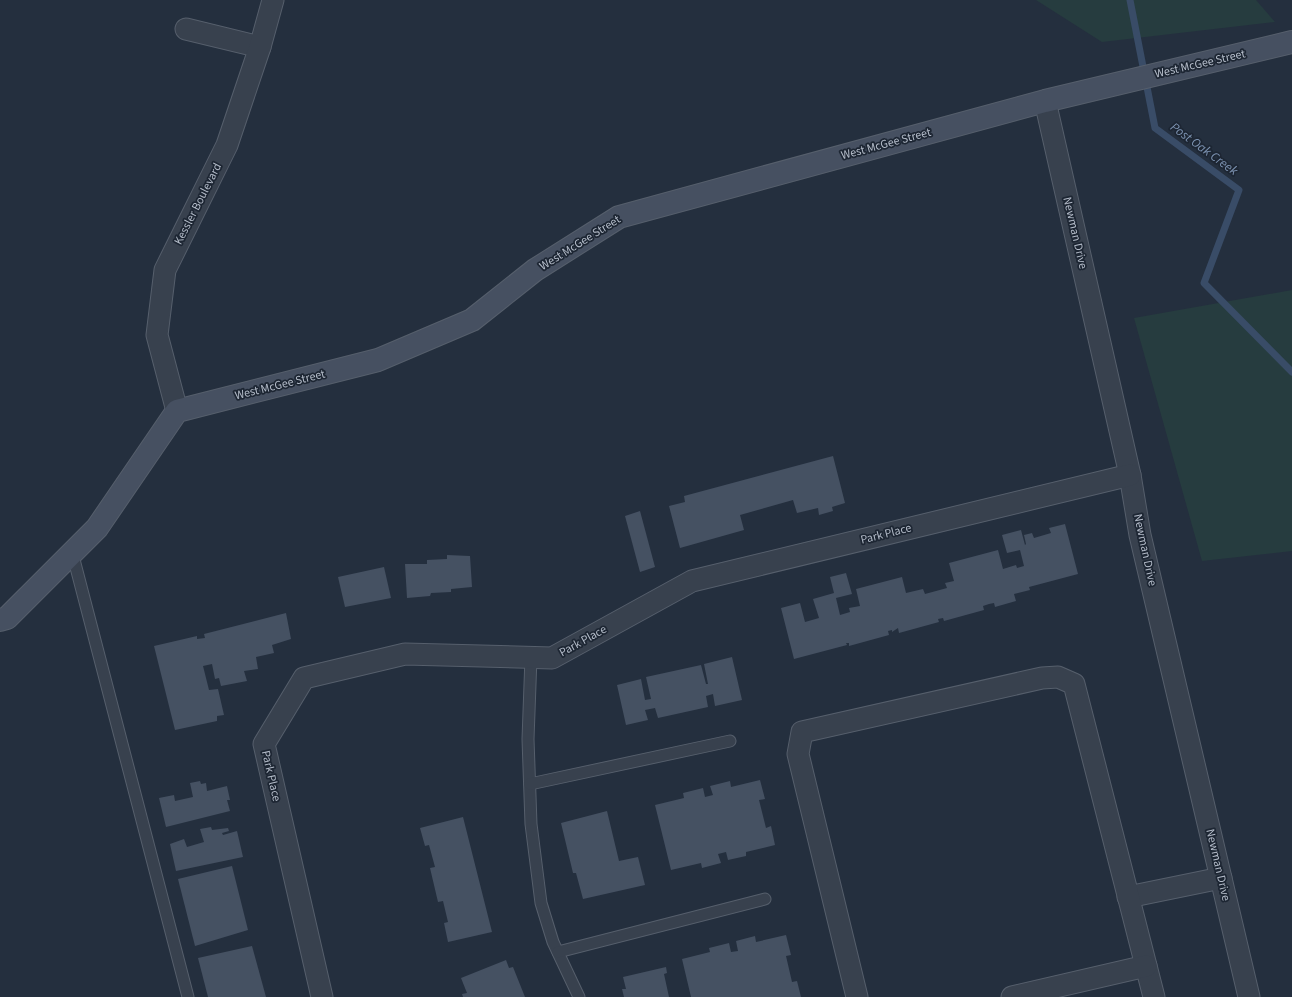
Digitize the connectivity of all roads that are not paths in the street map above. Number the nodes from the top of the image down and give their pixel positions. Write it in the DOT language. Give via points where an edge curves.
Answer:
graph roads {
  1 [pos="273,0"];
  2 [pos="186,29"];
  3 [pos="1284,44"];
  4 [pos="260,48"];
  5 [pos="1045,102"];
  6 [pos="177,411"];
  7 [pos="1130,475"];
  8 [pos="72,552"];
  9 [pos="0,620"];
  10 [pos="531,657"];
  11 [pos="730,741"];
  12 [pos="530,784"];
  13 [pos="1221,878"];
  14 [pos="1128,897"];
  15 [pos="765,899"];
  16 [pos="558,952"];
  17 [pos="1146,966"];
  18 [pos="188,997"];
  19 [pos="322,997"];
  20 [pos="579,997"];
  21 [pos="857,997"];
  22 [pos="1012,997"];
  23 [pos="1154,997"];
  24 [pos="1249,997"];
  1 -- 4 [label="street, Kessler Boulevard"];
  2 -- 4 [label="street"];
  3 -- 5 [label="street, West McGee Street"];
  4 -- 6 [label="street, Kessler Boulevard" via="228,146 165,270 157,335"];
  5 -- 6 [label="street, West McGee Street" via="619,217 536,270 472,320 378,360"];
  5 -- 7 [label="street, Newman Drive"];
  6 -- 8 [label="street" via="97,528"];
  7 -- 10 [label="street, Park Place" via="692,581 552,658"];
  7 -- 13 [label="street, Newman Drive" via="1140,535"];
  8 -- 9 [label="street" via="6,618"];
  8 -- 18 [label="lane"];
  10 -- 12 [label="lane" via="528,739"];
  10 -- 19 [label="street, Park Place" via="404,654 304,678 264,744"];
  11 -- 12 [label="lane"];
  12 -- 16 [label="lane" via="531,824 541,903"];
  13 -- 14 [label="street"];
  13 -- 24 [label="street, Newman Drive"];
  14 -- 17 [label="street"];
  14 -- 21 [label="street" via="1074,684 1058,677 1042,678 802,732 798,754"];
  15 -- 16 [label="lane"];
  16 -- 20 [label="lane"];
  17 -- 22 [label="street"];
  17 -- 23 [label="street"];
}
